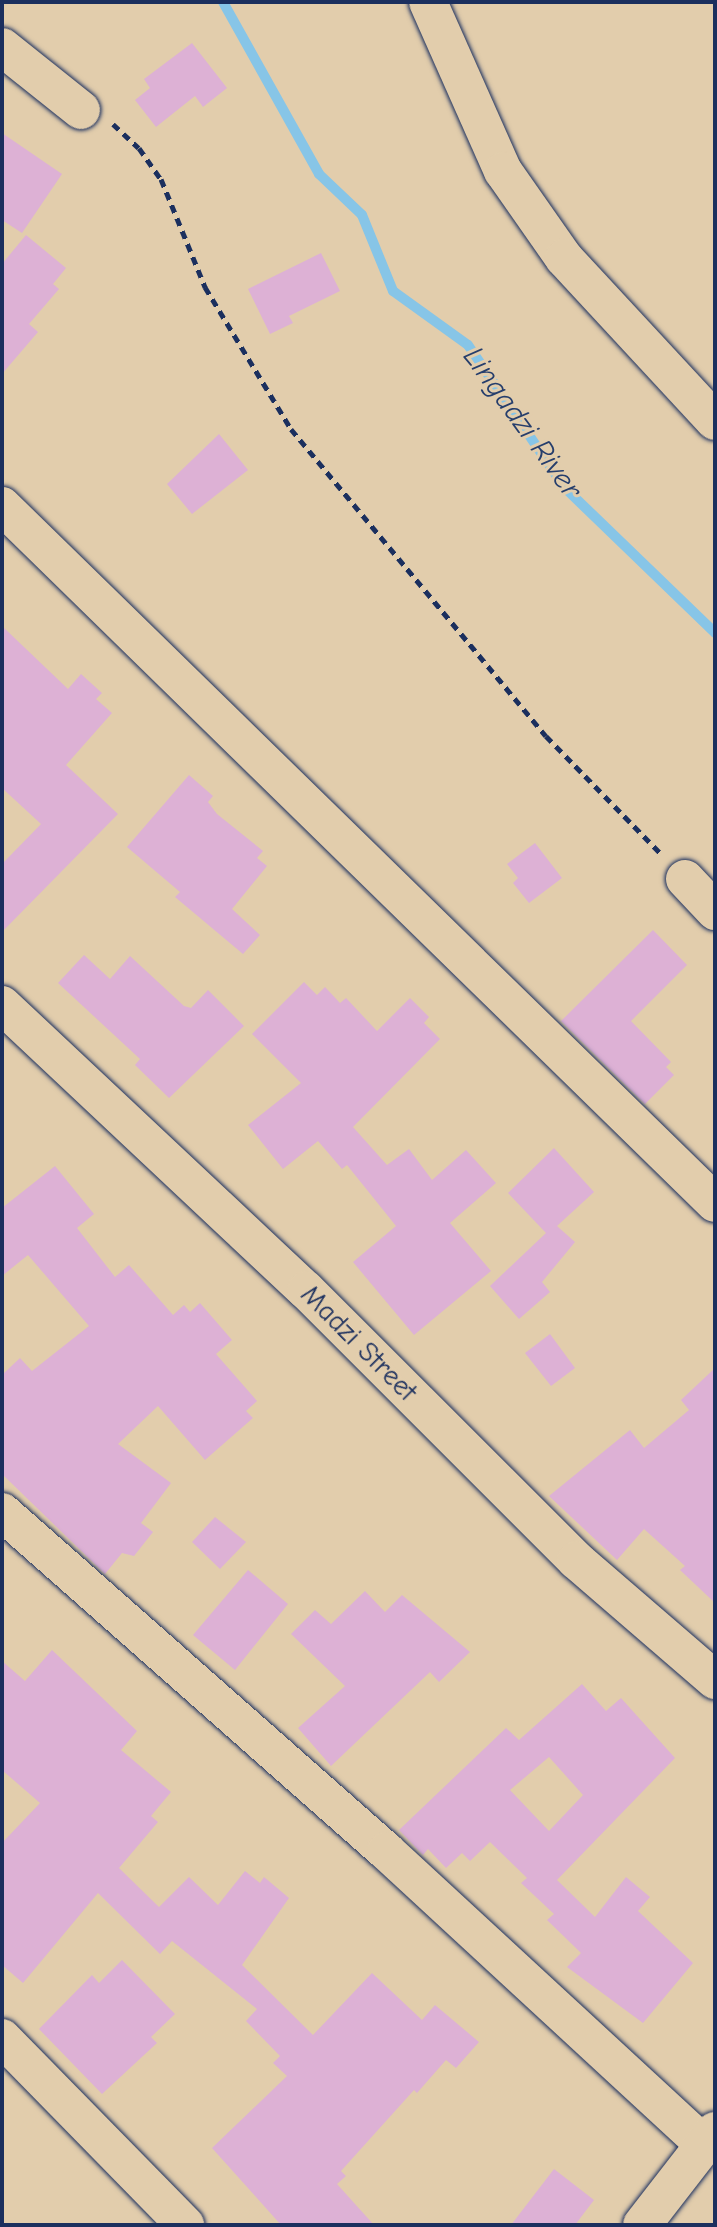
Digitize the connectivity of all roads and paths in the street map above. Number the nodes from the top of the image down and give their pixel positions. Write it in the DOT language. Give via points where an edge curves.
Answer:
graph roads {
  1 [pos="428,2"];
  2 [pos="2,47"];
  3 [pos="81,110"];
  4 [pos="715,421"];
  5 [pos="2,506"];
  6 [pos="685,879"];
  7 [pos="715,911"];
  8 [pos="2,1005"];
  9 [pos="715,1203"];
  10 [pos="2,1512"];
  11 [pos="715,1680"];
  12 [pos="2,2038"];
  13 [pos="709,2138"];
  14 [pos="185,2225"];
  15 [pos="642,2225"];
  1 -- 4 [label="street" via="503,171 564,258"];
  2 -- 3 [label="street"];
  3 -- 6 [label="path" via="110,122 139,148 161,179 205,287 291,429 341,494 546,736"];
  5 -- 9 [label="street"];
  6 -- 7 [label="street"];
  8 -- 11 [label="street, Madzi Street" via="306,1290 576,1560"];
  10 -- 13 [label="street"];
  12 -- 14 [label="street"];
  13 -- 15 [label="street"];
}
